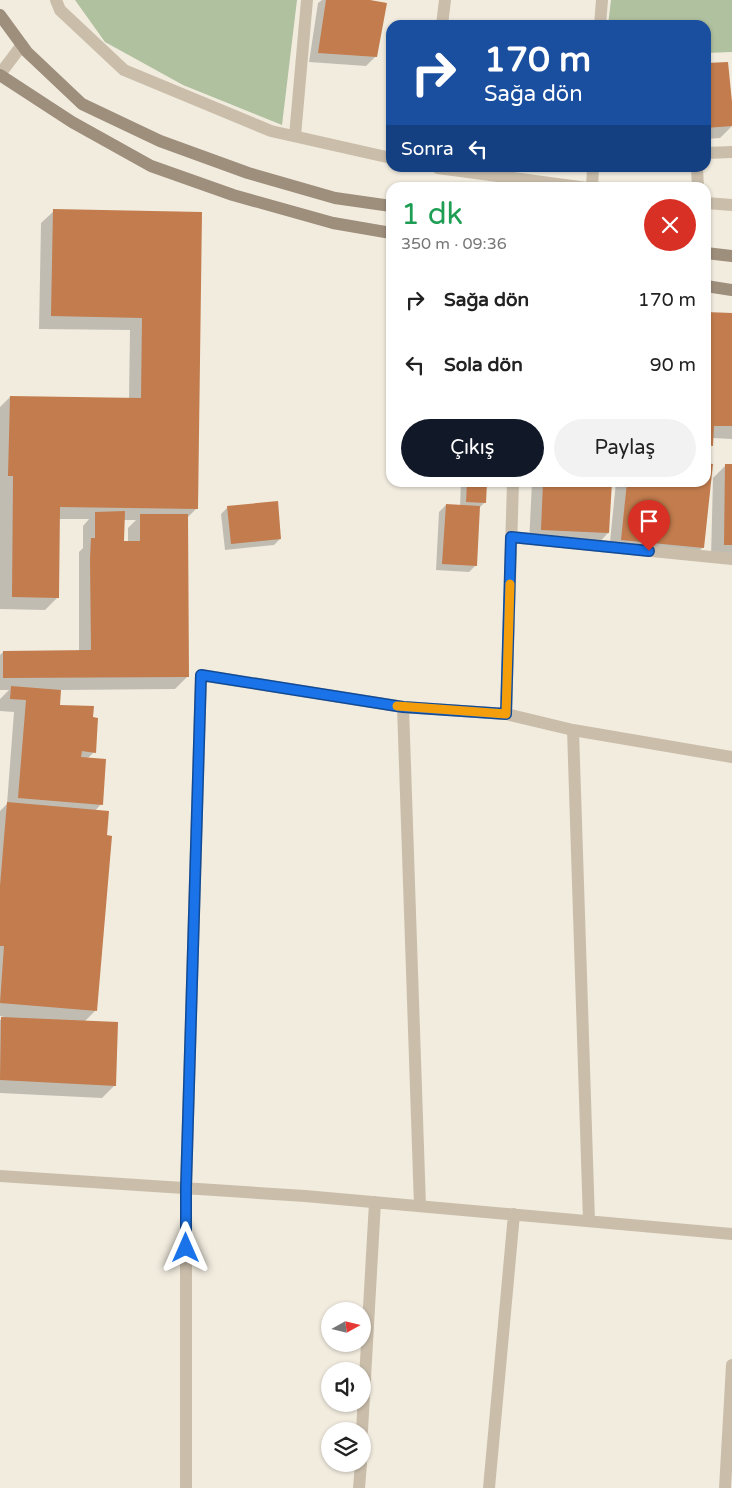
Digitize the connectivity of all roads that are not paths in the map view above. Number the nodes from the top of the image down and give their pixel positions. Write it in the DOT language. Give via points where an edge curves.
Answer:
graph roads {
  1 [pos="56,0"];
  2 [pos="307,0"];
  3 [pos="445,0"];
  4 [pos="602,0"];
  5 [pos="0,15"];
  6 [pos="443,20"];
  7 [pos="600,20"];
  8 [pos="22,45"];
  9 [pos="0,75"];
  10 [pos="295,136"];
  11 [pos="711,152"];
  12 [pos="732,152"];
  13 [pos="386,157"];
  14 [pos="468,172"];
  15 [pos="542,182"];
  16 [pos="711,203"];
  17 [pos="386,205"];
  18 [pos="732,205"];
  19 [pos="386,232"];
  20 [pos="711,254"];
  21 [pos="732,256"];
  22 [pos="711,287"];
  23 [pos="732,290"];
  24 [pos="513,487"];
  25 [pos="511,537"];
  26 [pos="732,559"];
  27 [pos="403,707"];
  28 [pos="506,714"];
  29 [pos="573,730"];
  30 [pos="732,757"];
  31 [pos="0,1176"];
  32 [pos="186,1188"];
  33 [pos="375,1202"];
  34 [pos="420,1206"];
  35 [pos="514,1214"];
  36 [pos="589,1221"];
  37 [pos="732,1234"];
  38 [pos="732,1365"];
  39 [pos="363,1422"];
  40 [pos="360,1472"];
  41 [pos="186,1488"];
  42 [pos="359,1488"];
  43 [pos="489,1488"];
  44 [pos="725,1488"];
  1 -- 10 [label="street" via="60,10 124,70 271,131"];
  2 -- 10 [label="street"];
  3 -- 6 [label="street"];
  4 -- 7 [label="street"];
  5 -- 8 [label="main road"];
  8 -- 9 [label="street"];
  8 -- 17 [label="main road" via="82,104 160,141 248,173 326,196"];
  9 -- 19 [label="main road" via="72,122 151,166 233,195 333,223"];
  10 -- 13 [label="street"];
  11 -- 12 [label="street"];
  14 -- 15 [label="street"];
  16 -- 18 [label="street"];
  20 -- 21 [label="main road"];
  22 -- 23 [label="main road"];
  24 -- 25 [label="street"];
  25 -- 26 [label="street"];
  25 -- 28 [label="street"];
  27 -- 28 [label="street"];
  27 -- 32 [label="street" via="201,675"];
  27 -- 34 [label="street"];
  28 -- 29 [label="street"];
  29 -- 30 [label="street"];
  29 -- 36 [label="street"];
  31 -- 32 [label="street"];
  32 -- 33 [label="street"];
  32 -- 41 [label="street"];
  33 -- 34 [label="street"];
  33 -- 39 [label="street"];
  34 -- 35 [label="street"];
  35 -- 36 [label="street"];
  35 -- 43 [label="street"];
  36 -- 37 [label="street"];
  38 -- 44 [label="street"];
  40 -- 42 [label="street"];
}
